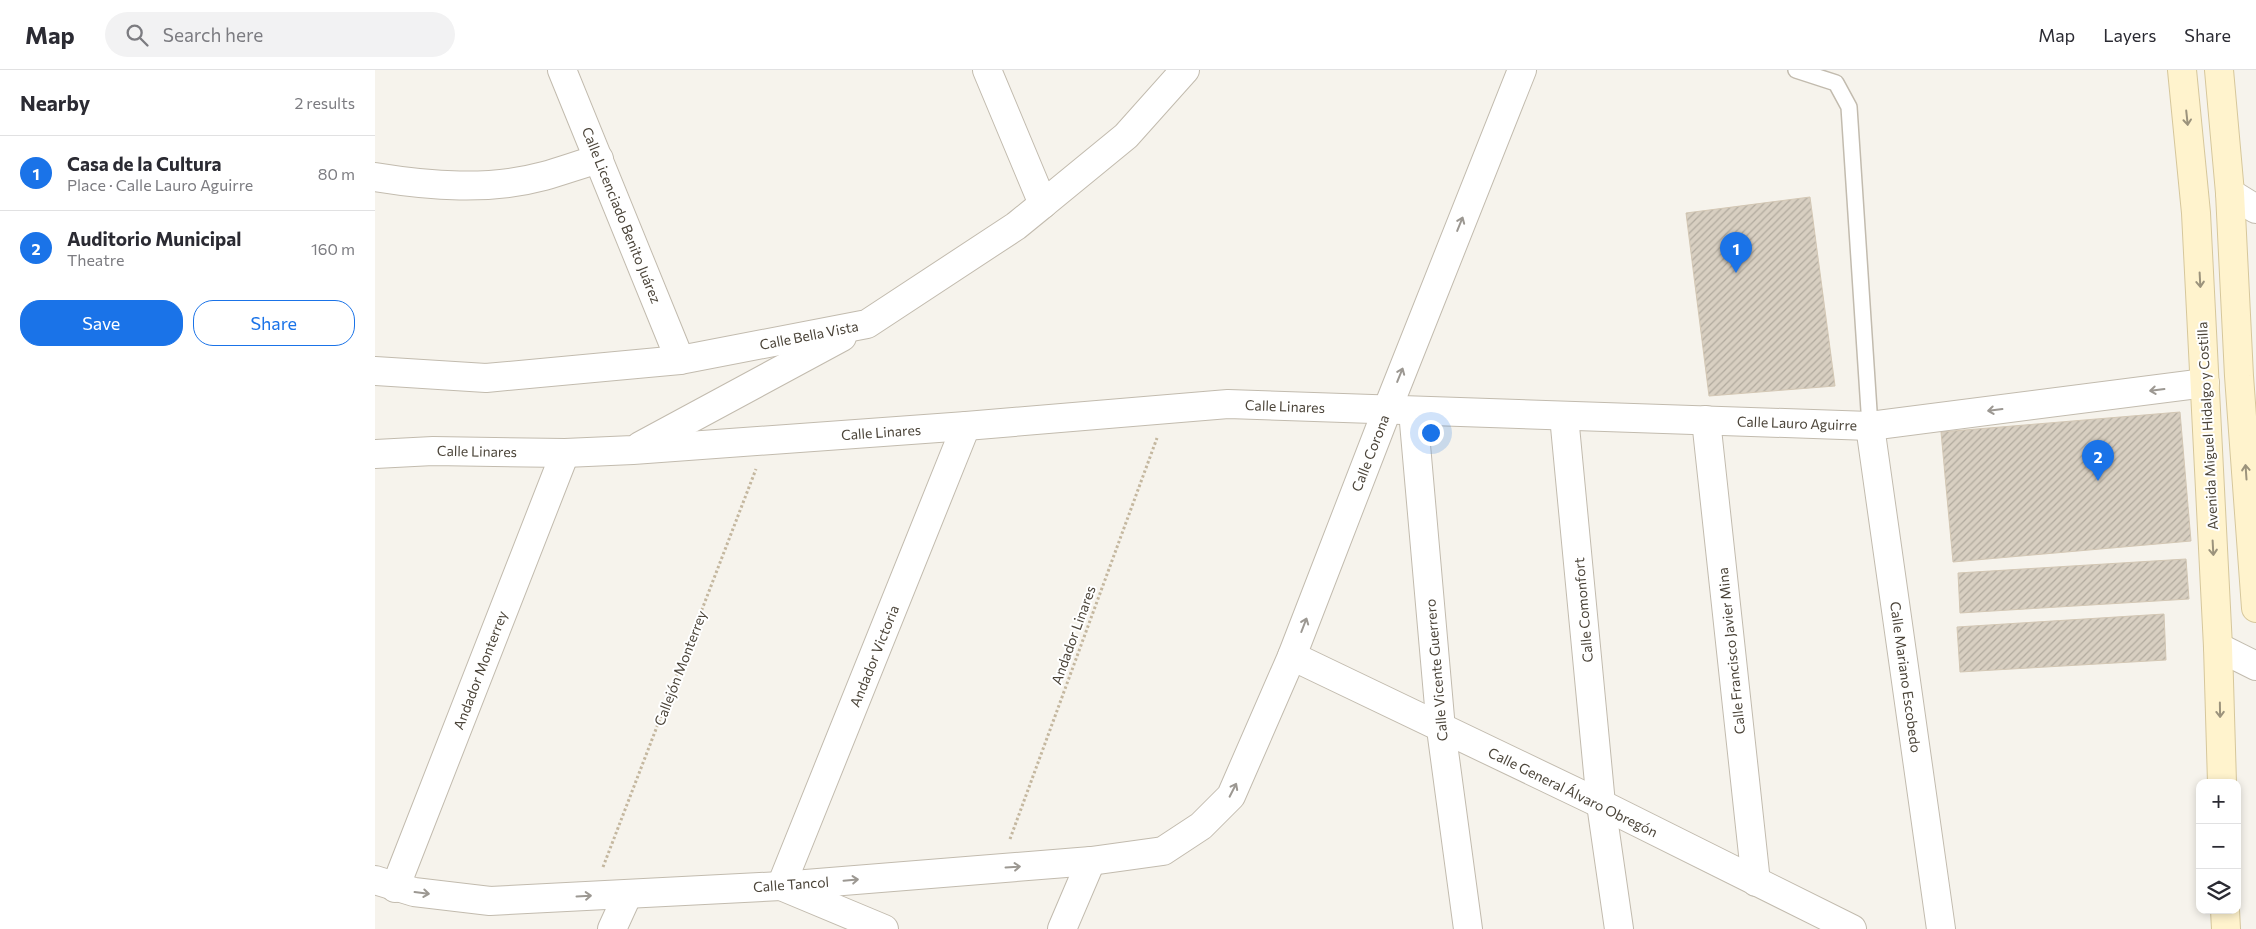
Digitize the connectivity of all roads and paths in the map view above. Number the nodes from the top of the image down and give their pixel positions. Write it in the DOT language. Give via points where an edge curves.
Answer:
graph roads {
  1 [pos="562,70"];
  2 [pos="987,70"];
  3 [pos="1185,70"];
  4 [pos="1522,70"];
  5 [pos="1796,70"];
  6 [pos="2182,70"];
  7 [pos="2219,70"];
  8 [pos="599,159"];
  9 [pos="375,177"];
  10 [pos="2248,200"];
  11 [pos="1043,204"];
  12 [pos="867,324"];
  13 [pos="680,360"];
  14 [pos="375,371"];
  15 [pos="2205,384"];
  16 [pos="1167,410"];
  17 [pos="1400,410"];
  18 [pos="1564,416"];
  19 [pos="1706,420"];
  20 [pos="966,426"];
  21 [pos="1870,426"];
  22 [pos="767,440"];
  23 [pos="633,450"];
  24 [pos="565,453"];
  25 [pos="375,454"];
  26 [pos="2256,608"];
  27 [pos="2219,648"];
  28 [pos="1292,656"];
  29 [pos="2256,666"];
  30 [pos="1441,729"];
  31 [pos="2222,779"];
  32 [pos="1601,804"];
  33 [pos="1201,826"];
  34 [pos="1091,861"];
  35 [pos="1000,868"];
  36 [pos="1756,882"];
  37 [pos="385,884"];
  38 [pos="781,886"];
  39 [pos="628,894"];
  40 [pos="593,896"];
  41 [pos="2225,914"];
  42 [pos="612,929"];
  43 [pos="884,929"];
  44 [pos="1062,929"];
  45 [pos="1468,929"];
  46 [pos="1619,929"];
  47 [pos="1852,929"];
  48 [pos="1941,929"];
  49 [pos="2226,929"];
  1 -- 8 [label="street, Calle Licenciado Benito Juárez"];
  2 -- 11 [label="street"];
  3 -- 11 [label="street, Calle Bella Vista" via="1126,136"];
  17 -- 4 [label="street, Calle Corona, one-way"];
  5 -- 21 [label="lane" via="1836,84 1849,107"];
  6 -- 15 [label="main road, Avenida Miguel Hidalgo y Costilla, one-way" via="2196,213"];
  7 -- 10 [label="main road"];
  8 -- 9 [label="street" via="542,176 482,185 423,185"];
  8 -- 13 [label="street, Calle Licenciado Benito Juárez"];
  26 -- 10 [label="main road, one-way" via="2239,376"];
  11 -- 12 [label="street, Calle Bella Vista" via="1016,226"];
  12 -- 13 [label="street, Calle Bella Vista"];
  12 -- 23 [label="street"];
  13 -- 14 [label="street, Calle Bella Vista" via="486,378"];
  15 -- 21 [label="street, Calle Lauro Aguirre, one-way"];
  15 -- 27 [label="main road, Avenida Miguel Hidalgo y Costilla, one-way"];
  16 -- 17 [label="street, Calle Linares" via="1228,404"];
  16 -- 20 [label="street, Calle Linares"];
  16 -- 35 [label="path, Andador Linares"];
  17 -- 18 [label="street, Calle Lauro Aguirre"];
  28 -- 17 [label="street, Calle Corona, one-way"];
  17 -- 30 [label="street, Calle Vicente Guerrero"];
  18 -- 19 [label="street, Calle Lauro Aguirre"];
  18 -- 32 [label="street, Calle Comonfort"];
  19 -- 21 [label="street, Calle Lauro Aguirre"];
  19 -- 36 [label="street, Calle Francisco Javier Mina"];
  20 -- 22 [label="street, Calle Linares"];
  20 -- 38 [label="street, Andador Victoria"];
  21 -- 48 [label="street, Calle Mariano Escobedo"];
  22 -- 23 [label="street, Calle Linares"];
  22 -- 40 [label="path, Callejón Monterrey"];
  23 -- 24 [label="street, Calle Linares"];
  24 -- 25 [label="street, Calle Linares" via="433,451"];
  24 -- 37 [label="street, Andador Monterrey"];
  27 -- 29 [label="street"];
  27 -- 31 [label="main road, Avenida Miguel Hidalgo y Costilla, one-way"];
  28 -- 30 [label="street, Calle General Álvaro Obregón"];
  33 -- 28 [label="street, Calle Corona, one-way" via="1231,796"];
  30 -- 32 [label="street, Calle General Álvaro Obregón"];
  30 -- 45 [label="street, Calle Vicente Guerrero"];
  32 -- 36 [label="street, Calle General Álvaro Obregón"];
  32 -- 46 [label="street, Calle Comonfort"];
  33 -- 34 [label="street, Calle Tancol" via="1163,851"];
  35 -- 34 [label="street, Calle Tancol, one-way"];
  34 -- 44 [label="street"];
  38 -- 35 [label="street, Calle Tancol, one-way"];
  36 -- 47 [label="street, Calle General Álvaro Obregón"];
  37 -- 40 [label="street, Calle Tancol, one-way" via="490,901"];
  38 -- 39 [label="street, Calle Tancol"];
  38 -- 43 [label="street"];
  39 -- 40 [label="street, Calle Tancol"];
  39 -- 42 [label="street"];
  41 -- 49 [label="main road"];
}
